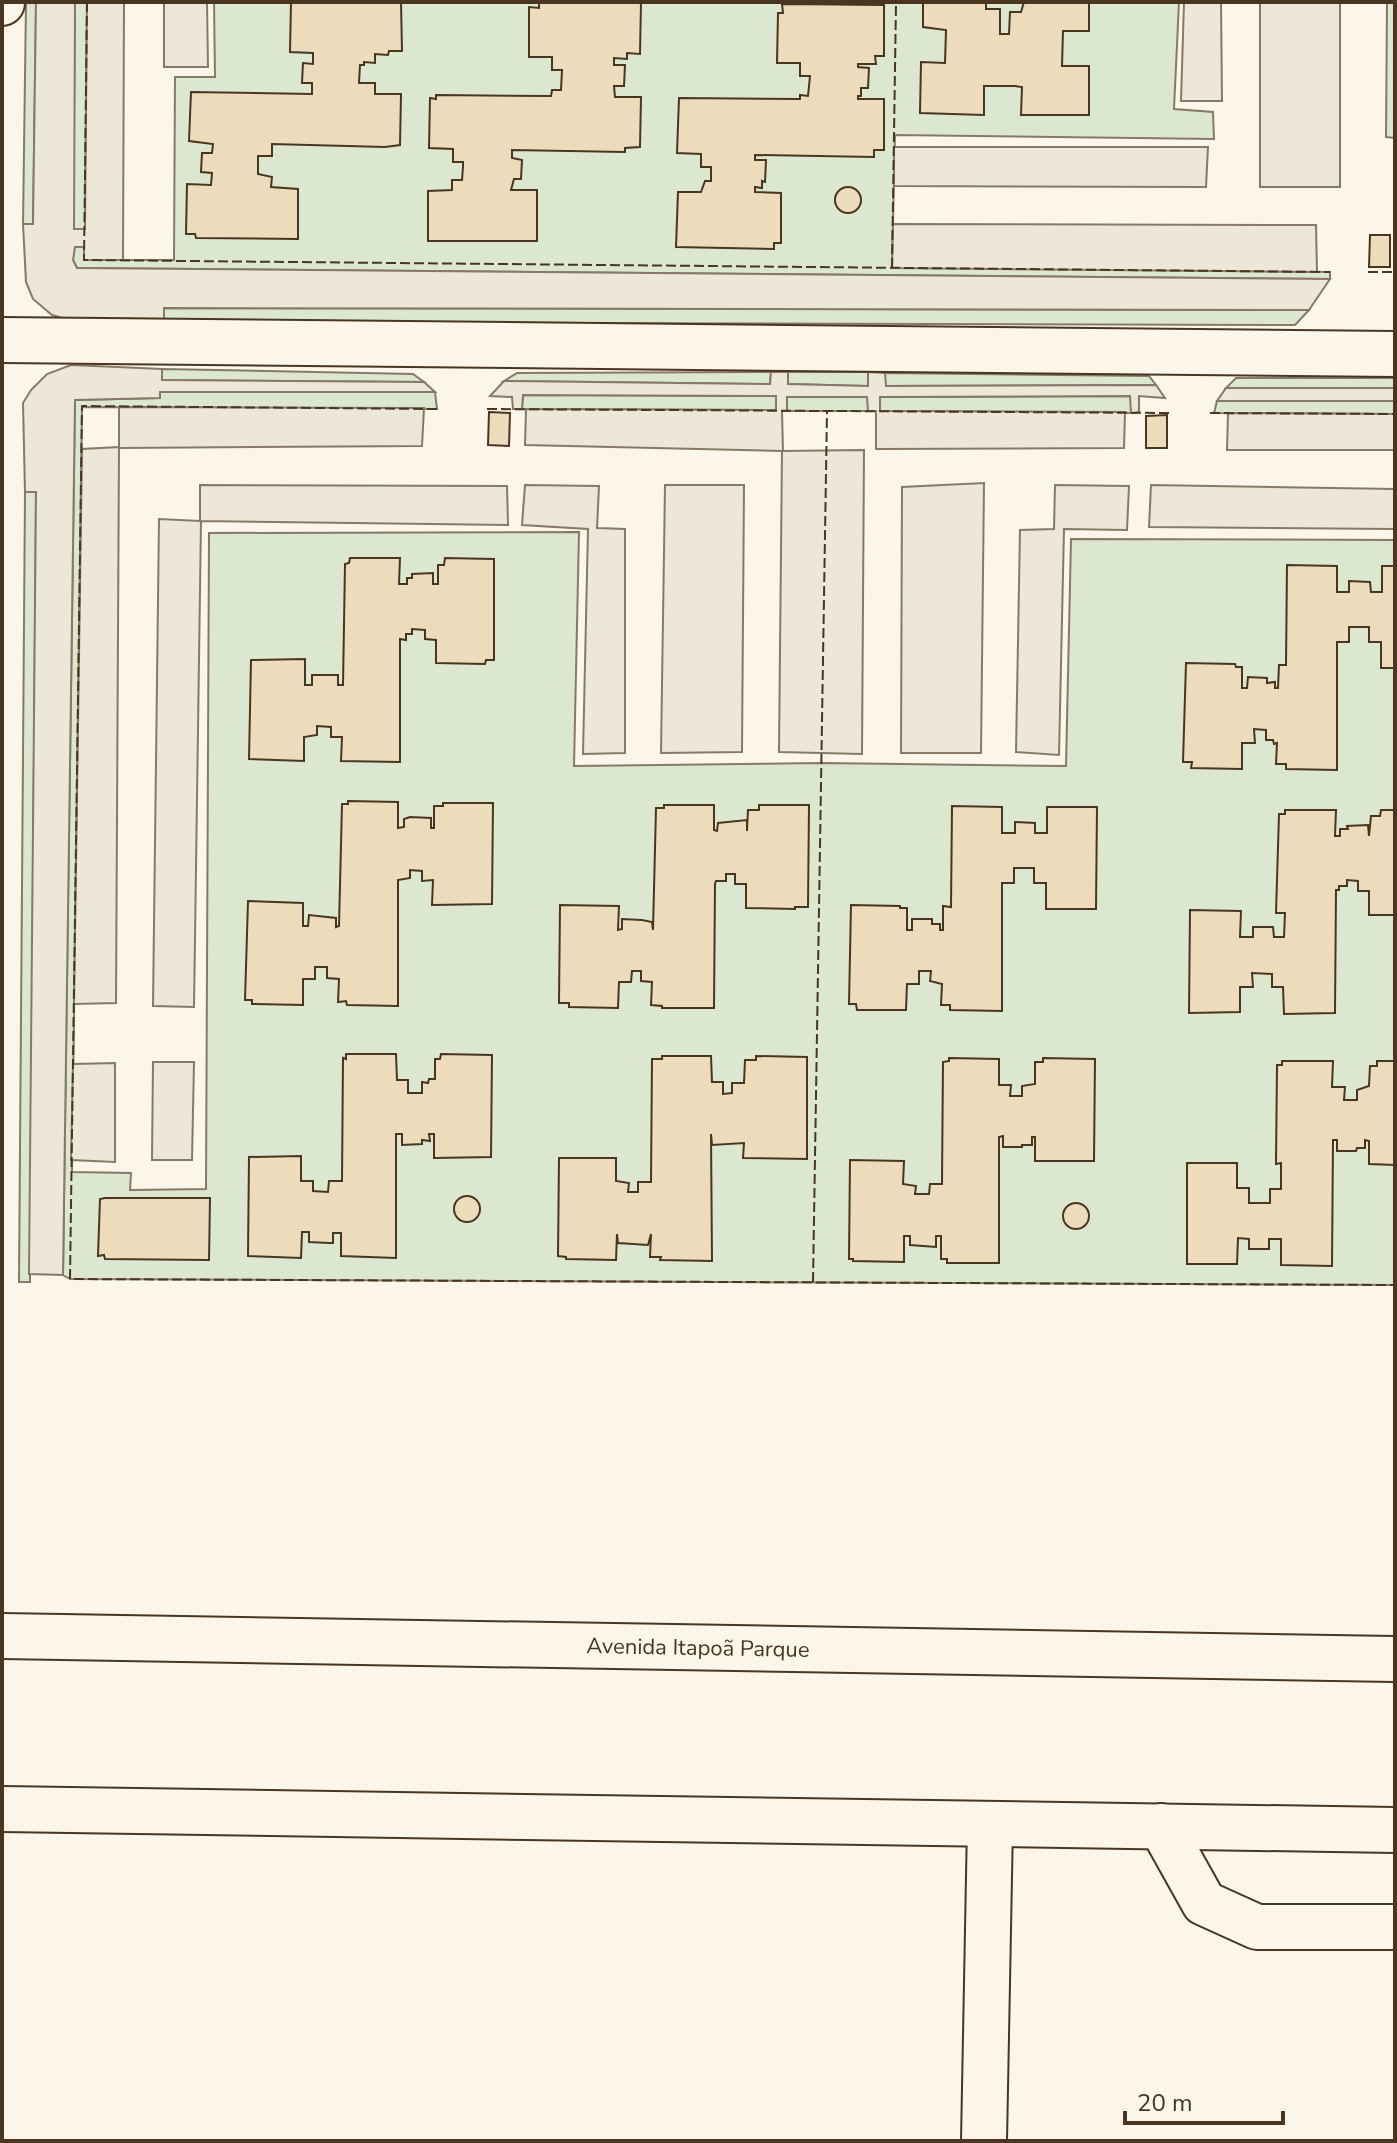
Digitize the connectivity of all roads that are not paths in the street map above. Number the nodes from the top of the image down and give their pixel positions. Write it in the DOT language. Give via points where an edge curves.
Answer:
graph roads {
  1 [pos="2,340"];
  2 [pos="1395,354"];
  3 [pos="2,1636"];
  4 [pos="1395,1659"];
  5 [pos="2,1809"];
  6 [pos="990,1824"];
  7 [pos="1161,1826"];
  8 [pos="1395,1830"];
  9 [pos="1395,1927"];
  10 [pos="984,2141"];
  1 -- 2 [label="street"];
  3 -- 4 [label="street, Avenida Itapoã Parque"];
  5 -- 6 [label="street"];
  6 -- 7 [label="street"];
  6 -- 10 [label="street"];
  7 -- 8 [label="street"];
  7 -- 9 [label="street" via="1204,1903 1257,1927"];
}
